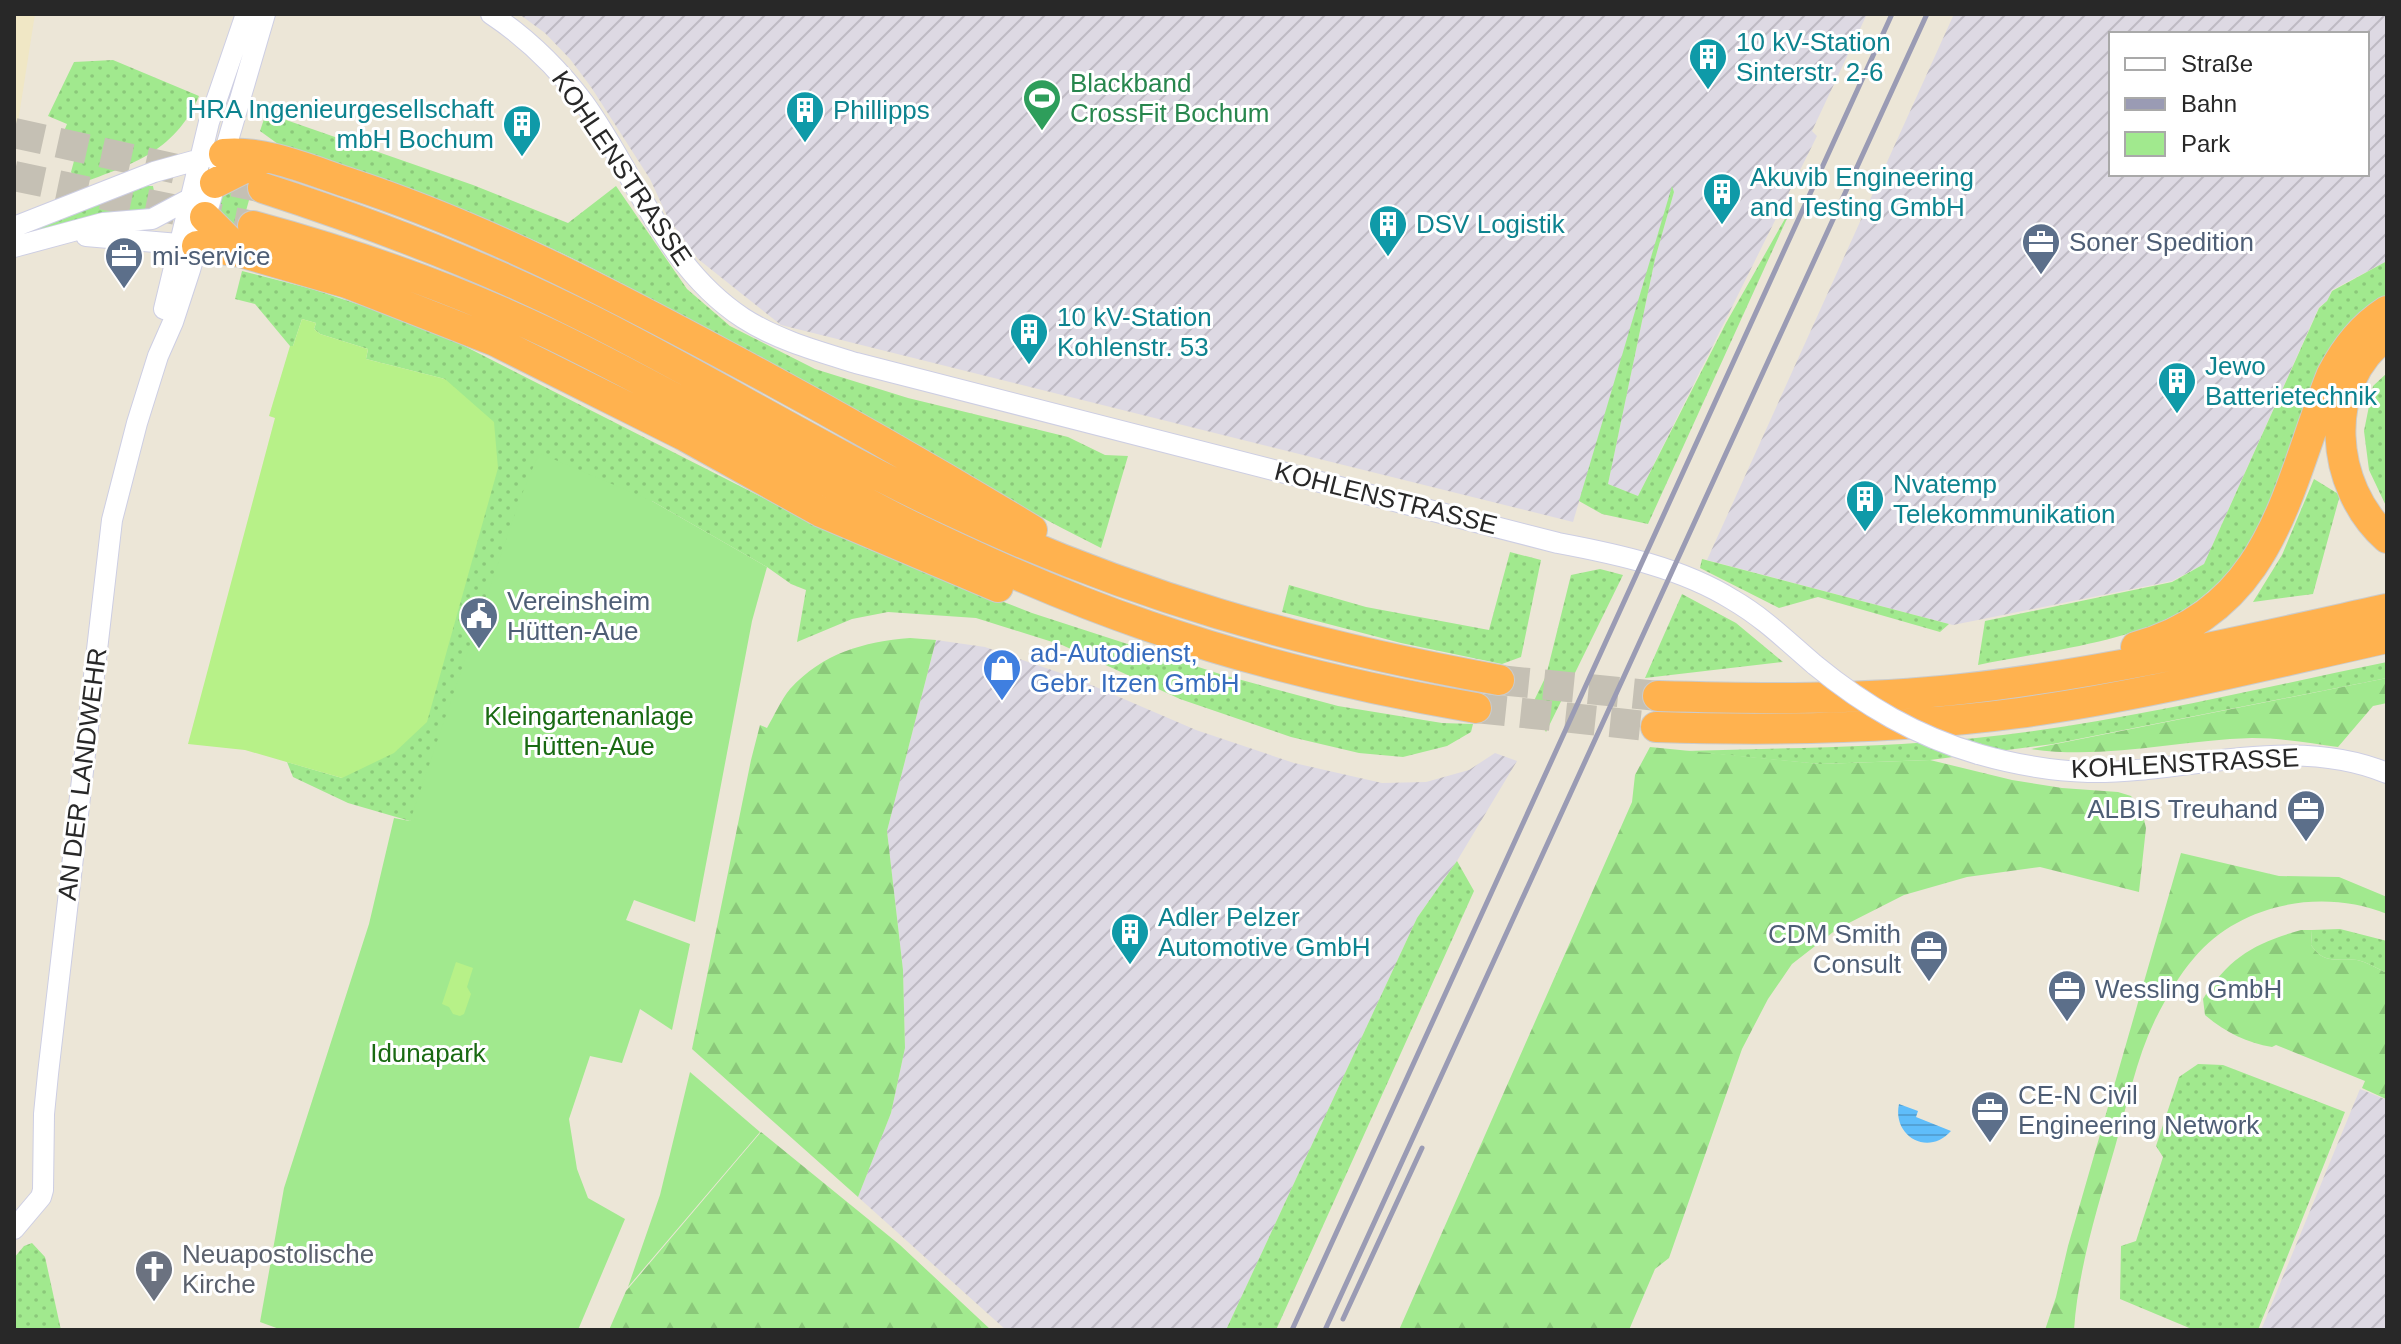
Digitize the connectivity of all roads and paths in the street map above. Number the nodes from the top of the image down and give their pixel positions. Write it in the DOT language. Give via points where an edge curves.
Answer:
graph roads {
  1 [pos="246,14"];
  2 [pos="265,14"];
  3 [pos="491,14"];
  4 [pos="154,172"];
  5 [pos="207,182"];
  6 [pos="263,188"];
  7 [pos="14,227"];
  8 [pos="42,238"];
  9 [pos="246,239"];
  10 [pos="188,245"];
  11 [pos="14,247"];
  12 [pos="2387,311"];
  13 [pos="2387,335"];
  14 [pos="2387,538"];
  15 [pos="1112,579"];
  16 [pos="2387,609"];
  17 [pos="2387,638"];
  18 [pos="2053,676"];
  19 [pos="1499,680"];
  20 [pos="1658,696"];
  21 [pos="1476,708"];
  22 [pos="1656,727"];
  23 [pos="2387,773"];
  24 [pos="14,1229"];
  1 -- 5 [label="street" via="209,122"];
  2 -- 5 [label="street"];
  3 -- 23 [label="street, KOHLENSTRASSE, bridge" via="556,68 584,103 681,260 728,307 771,334 856,363 1669,571 1732,598 1885,716 1978,754 2088,772 2271,755 2326,758"];
  4 -- 5 [label="street"];
  4 -- 5 [label="street" via="175,183"];
  4 -- 7 [label="street"];
  5 -- 8 [label="street" via="152,219 103,223"];
  5 -- 9 [label="highway"];
  5 -- 10 [label="street, AN DER LANDWEHR"];
  5 -- 15 [label="highway" via="264,158 432,213 523,252 831,411"];
  6 -- 15 [label="highway" via="412,240 587,318 924,498"];
  8 -- 10 [label="street" via="108,236"];
  8 -- 11 [label="street"];
  9 -- 10 [label="highway"];
  9 -- 21 [label="highway" via="357,255 550,334 905,523 1036,584 1151,627 1309,674"];
  10 -- 24 [label="street, AN DER LANDWEHR" via="173,322 158,356 112,520 49,1059 41,1197"];
  12 -- 18 [label="highway" via="2351,342 2332,374 2287,503 2244,576 2181,629 2155,641 2080,659"];
  13 -- 14 [label="highway" via="2361,364 2348,389 2341,454 2357,503"];
  15 -- 19 [label="highway" via="1305,640"];
  16 -- 18 [label="highway"];
  17 -- 22 [label="highway" via="2173,686 2005,714 1820,729"];
  18 -- 20 [label="highway" via="1961,689 1819,698"];
}
